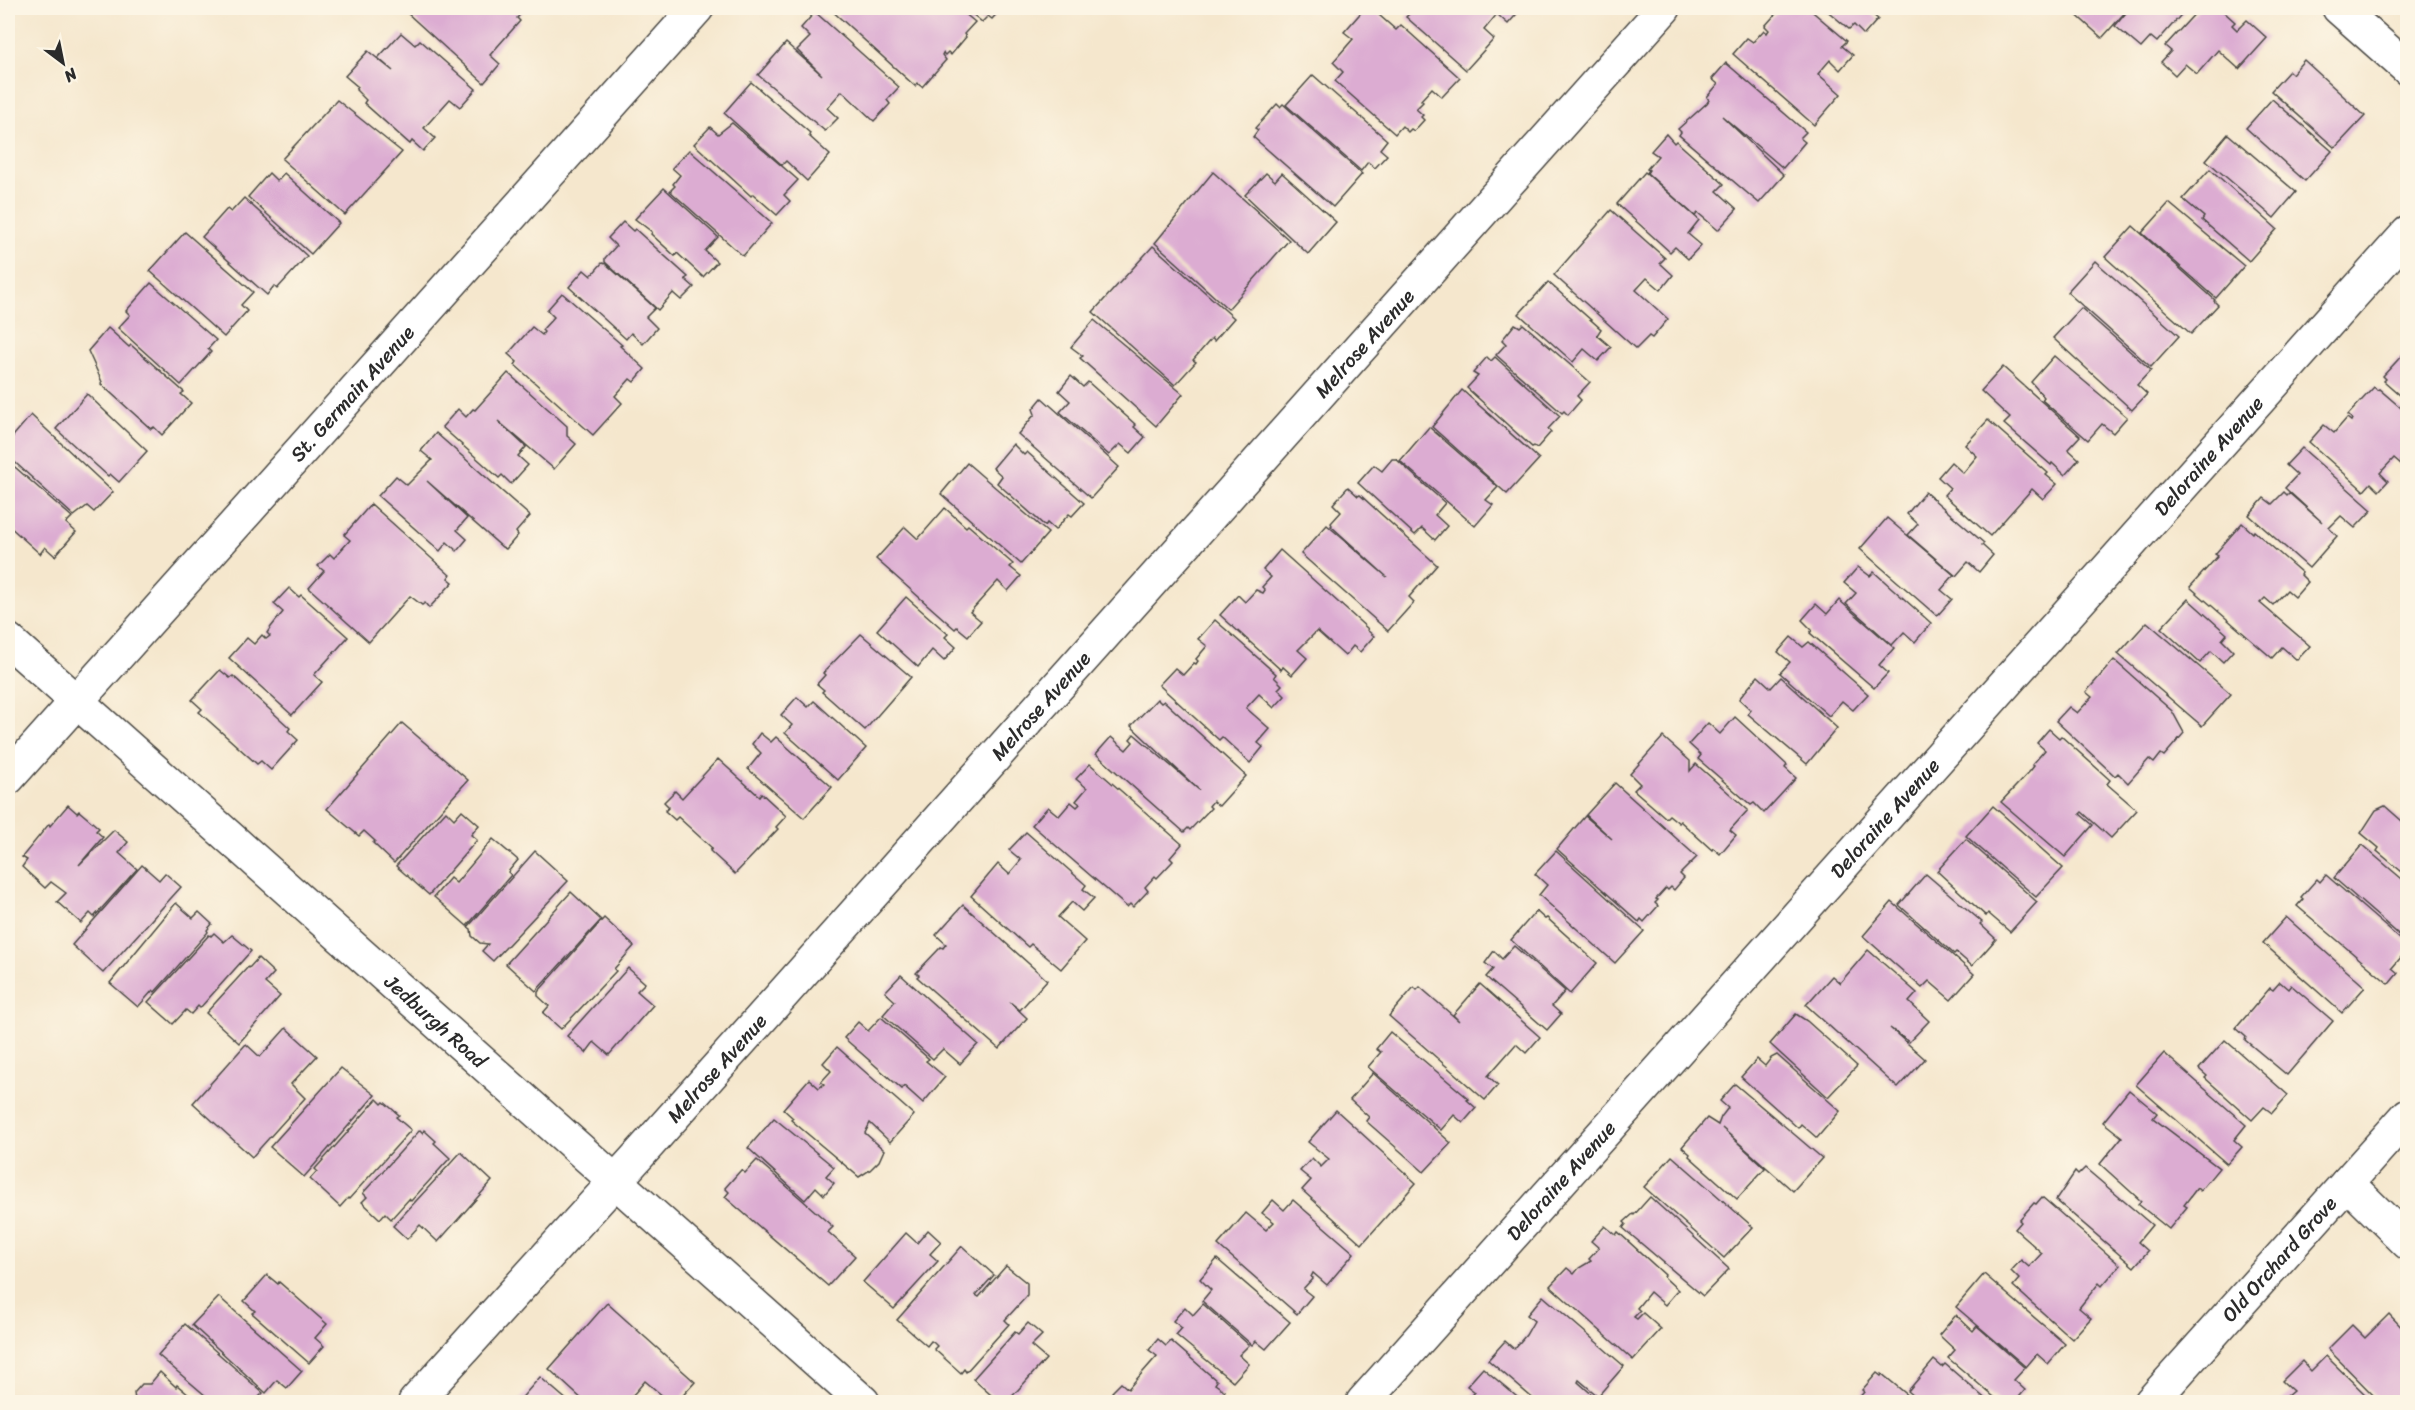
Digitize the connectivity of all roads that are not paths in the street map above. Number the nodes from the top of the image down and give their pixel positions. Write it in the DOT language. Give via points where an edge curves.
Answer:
graph roads {
  1 [pos="697,8"];
  2 [pos="1664,8"];
  3 [pos="2339,8"];
  4 [pos="2408,69"];
  5 [pos="2408,233"];
  6 [pos="8,640"];
  7 [pos="77,701"];
  8 [pos="8,778"];
  9 [pos="2408,1114"];
  10 [pos="615,1182"];
  11 [pos="2347,1183"];
  12 [pos="2408,1243"];
  13 [pos="415,1402"];
  14 [pos="862,1402"];
  15 [pos="1363,1402"];
  16 [pos="2151,1402"];
  1 -- 7 [label="street, St. Germain Avenue"];
  2 -- 10 [label="street, Melrose Avenue"];
  3 -- 4 [label="street"];
  5 -- 15 [label="street, Deloraine Avenue"];
  6 -- 7 [label="street, Jedburgh Road"];
  7 -- 8 [label="street, St. Germain Avenue"];
  7 -- 10 [label="street, Jedburgh Road"];
  9 -- 11 [label="street, Old Orchard Grove"];
  10 -- 13 [label="street, Melrose Avenue"];
  10 -- 14 [label="street, Jedburgh Road"];
  11 -- 12 [label="street"];
  11 -- 16 [label="street, Old Orchard Grove"];
}
